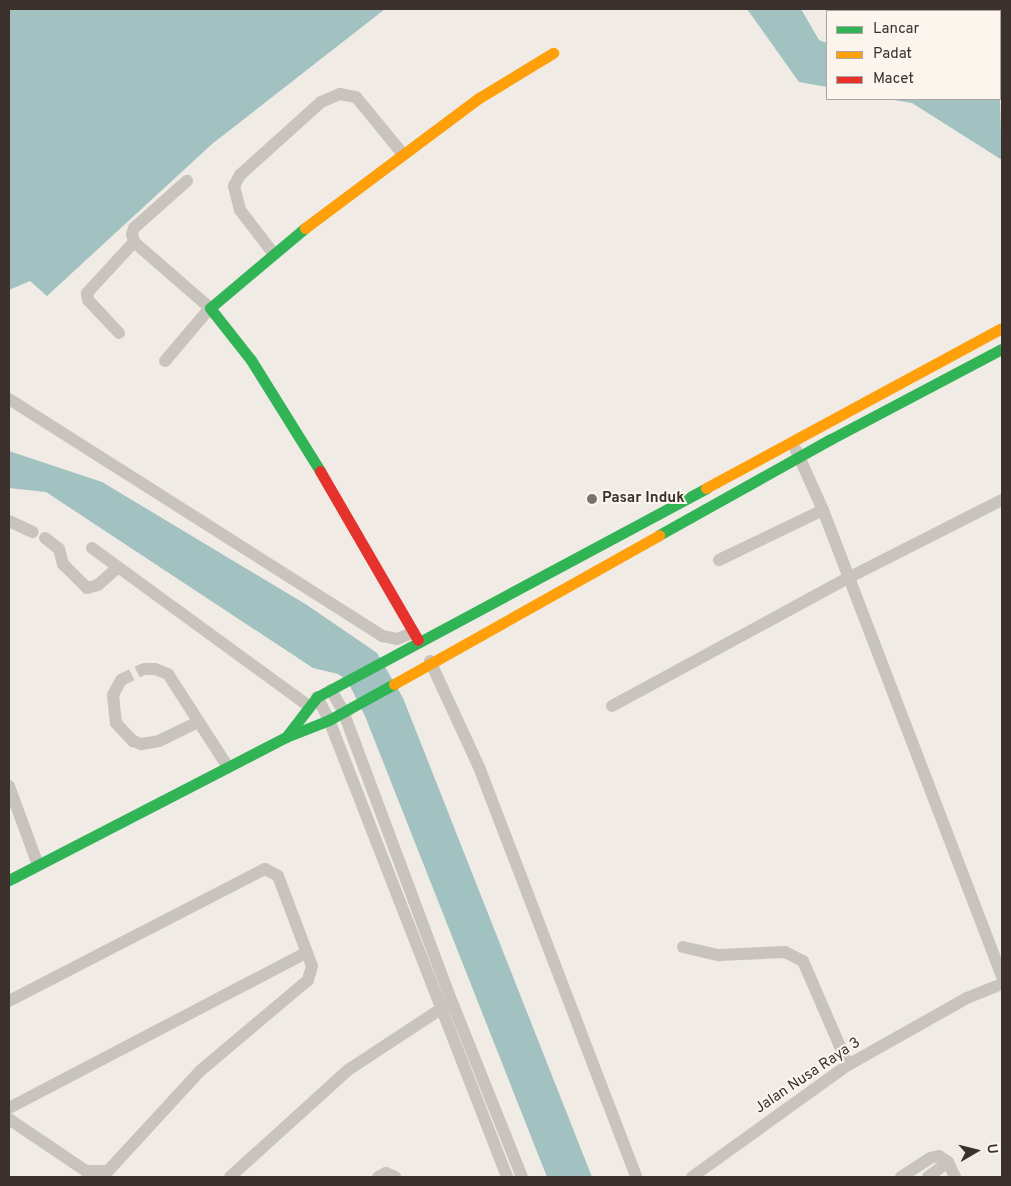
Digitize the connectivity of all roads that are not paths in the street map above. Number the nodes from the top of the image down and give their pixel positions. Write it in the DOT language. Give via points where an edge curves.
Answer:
graph roads {
  1 [pos="554,53"];
  2 [pos="402,153"];
  3 [pos="186,181"];
  4 [pos="134,242"];
  5 [pos="273,253"];
  6 [pos="210,308"];
  7 [pos="1002,328"];
  8 [pos="119,333"];
  9 [pos="1002,348"];
  10 [pos="165,361"];
  11 [pos="9,399"];
  12 [pos="790,440"];
  13 [pos="800,457"];
  14 [pos="1002,500"];
  15 [pos="823,510"];
  16 [pos="9,521"];
  17 [pos="33,532"];
  18 [pos="45,538"];
  19 [pos="92,548"];
  20 [pos="719,560"];
  21 [pos="118,567"];
  22 [pos="848,578"];
  23 [pos="416,636"];
  24 [pos="430,661"];
  25 [pos="144,669"];
  26 [pos="121,680"];
  27 [pos="337,687"];
  28 [pos="313,702"];
  29 [pos="612,706"];
  30 [pos="349,708"];
  31 [pos="329,720"];
  32 [pos="198,722"];
  33 [pos="286,737"];
  34 [pos="228,767"];
  35 [pos="9,786"];
  36 [pos="38,865"];
  37 [pos="9,880"];
  38 [pos="683,947"];
  39 [pos="307,952"];
  40 [pos="1002,976"];
  41 [pos="1002,984"];
  42 [pos="9,1001"];
  43 [pos="452,1002"];
  44 [pos="440,1008"];
  45 [pos="848,1065"];
  46 [pos="9,1108"];
  47 [pos="9,1120"];
  48 [pos="948,1162"];
  49 [pos="230,1177"];
  50 [pos="378,1177"];
  51 [pos="395,1177"];
  52 [pos="507,1177"];
  53 [pos="522,1177"];
  54 [pos="636,1177"];
  55 [pos="692,1177"];
  56 [pos="901,1177"];
  57 [pos="928,1177"];
  58 [pos="955,1177"];
  1 -- 2 [label="street" via="480,98"];
  2 -- 5 [label="street"];
  2 -- 5 [label="street" via="356,97 340,94 321,102 245,170 234,186 234,197 240,210"];
  3 -- 4 [label="street" via="134,228"];
  4 -- 6 [label="street"];
  4 -- 8 [label="street" via="87,293 88,300"];
  5 -- 6 [label="street"];
  6 -- 10 [label="street"];
  6 -- 23 [label="street" via="294,426"];
  7 -- 12 [label="street"];
  9 -- 13 [label="street"];
  11 -- 23 [label="street" via="382,636 398,639"];
  12 -- 13 [label="street"];
  12 -- 23 [label="street"];
  13 -- 15 [label="street"];
  13 -- 24 [label="street"];
  14 -- 22 [label="street"];
  15 -- 20 [label="street"];
  15 -- 22 [label="street"];
  16 -- 17 [label="street"];
  18 -- 21 [label="street" via="59,549 63,564 87,588 98,585"];
  19 -- 21 [label="street"];
  21 -- 28 [label="street"];
  22 -- 29 [label="street"];
  22 -- 40 [label="street"];
  23 -- 27 [label="street" via="385,660"];
  24 -- 30 [label="street" via="399,682"];
  24 -- 54 [label="street" via="479,766"];
  25 -- 32 [label="street" via="168,674"];
  26 -- 32 [label="street" via="113,695 116,723 133,741 141,744 159,741"];
  27 -- 28 [label="street"];
  27 -- 30 [label="street"];
  28 -- 31 [label="street"];
  28 -- 33 [label="street"];
  30 -- 31 [label="street"];
  30 -- 43 [label="street"];
  31 -- 33 [label="street"];
  31 -- 44 [label="street"];
  32 -- 34 [label="street"];
  33 -- 34 [label="street"];
  34 -- 36 [label="street"];
  35 -- 36 [label="street"];
  36 -- 37 [label="street"];
  38 -- 45 [label="street" via="719,956 785,952 803,961"];
  39 -- 42 [label="street" via="278,876 265,869"];
  39 -- 46 [label="street"];
  39 -- 47 [label="street" via="312,970 308,980 200,1071 108,1171 86,1171"];
  41 -- 45 [label="street, Jalan Nusa Raya 3" via="967,998"];
  43 -- 44 [label="street"];
  43 -- 53 [label="street"];
  44 -- 49 [label="street" via="348,1070"];
  44 -- 52 [label="street"];
  45 -- 55 [label="street, Jalan Nusa Raya 3"];
  48 -- 56 [label="street" via="933,1157"];
  48 -- 57 [label="street"];
  48 -- 58 [label="street"];
  50 -- 51 [label="street" via="386,1173"];
}
